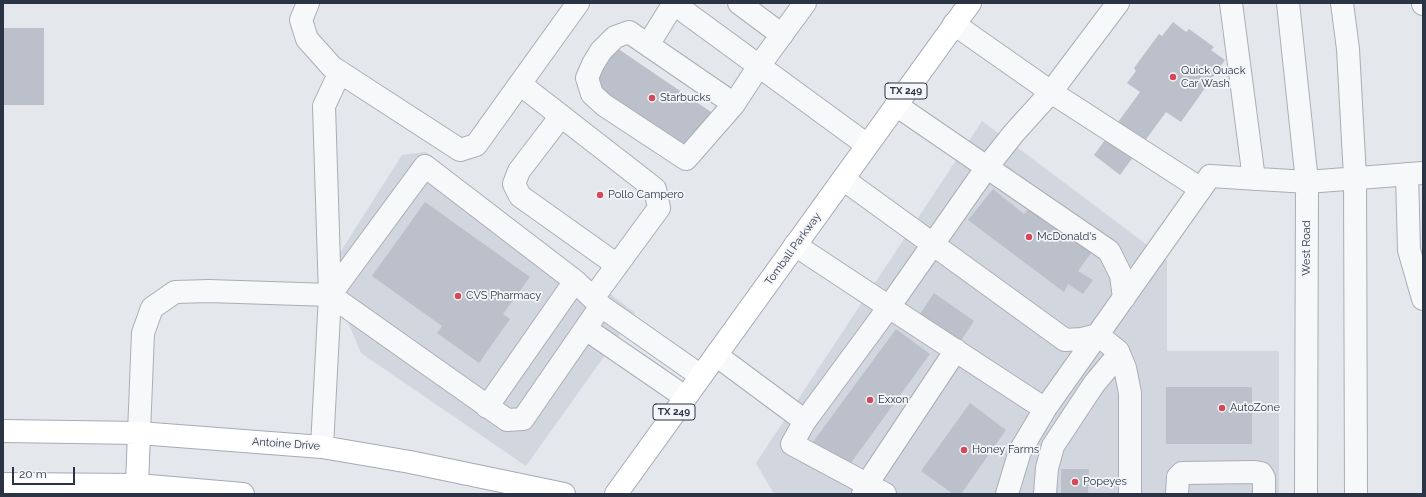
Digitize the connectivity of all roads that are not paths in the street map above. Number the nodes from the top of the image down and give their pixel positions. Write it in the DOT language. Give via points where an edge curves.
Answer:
graph roads {
  1 [pos="308,3"];
  2 [pos="578,3"];
  3 [pos="673,3"];
  4 [pos="739,3"];
  5 [pos="805,3"];
  6 [pos="970,3"];
  7 [pos="1118,3"];
  8 [pos="1231,3"];
  9 [pos="1288,3"];
  10 [pos="1342,3"];
  11 [pos="954,24"];
  12 [pos="782,35"];
  13 [pos="648,44"];
  14 [pos="759,66"];
  15 [pos="340,72"];
  16 [pos="520,84"];
  17 [pos="1051,92"];
  18 [pos="734,104"];
  19 [pos="896,105"];
  20 [pos="561,116"];
  21 [pos="867,145"];
  22 [pos="987,167"];
  23 [pos="1415,173"];
  24 [pos="1355,177"];
  25 [pos="843,179"];
  26 [pos="1254,179"];
  27 [pos="1307,182"];
  28 [pos="1201,189"];
  29 [pos="933,242"];
  30 [pos="795,245"];
  31 [pos="617,265"];
  32 [pos="575,280"];
  33 [pos="330,296"];
  34 [pos="1124,298"];
  35 [pos="1423,299"];
  36 [pos="597,302"];
  37 [pos="889,307"];
  38 [pos="586,329"];
  39 [pos="1098,335"];
  40 [pos="956,350"];
  41 [pos="1119,354"];
  42 [pos="716,355"];
  43 [pos="701,376"];
  44 [pos="686,397"];
  45 [pos="488,407"];
  46 [pos="1045,409"];
  47 [pos="806,419"];
  48 [pos="3,432"];
  49 [pos="139,433"];
  50 [pos="322,447"];
  51 [pos="3,484"];
  52 [pos="137,485"];
  53 [pos="871,491"];
  54 [pos="243,494"];
  55 [pos="564,494"];
  56 [pos="616,494"];
  57 [pos="1007,494"];
  58 [pos="1045,494"];
  59 [pos="1130,494"];
  60 [pos="1177,494"];
  61 [pos="1264,494"];
  62 [pos="1306,494"];
  63 [pos="1356,494"];
  1 -- 15 [label="street" via="301,20 307,39 332,67"];
  2 -- 16 [label="street"];
  3 -- 13 [label="street"];
  3 -- 14 [label="street"];
  4 -- 12 [label="street"];
  5 -- 12 [label="street"];
  6 -- 11 [label="main road, Tomball Parkway / TX 249"];
  7 -- 17 [label="street"];
  8 -- 26 [label="street"];
  9 -- 27 [label="street, West Road"];
  10 -- 24 [label="street" via="1348,49"];
  11 -- 17 [label="street"];
  11 -- 19 [label="main road, Tomball Parkway / TX 249"];
  12 -- 14 [label="street"];
  13 -- 18 [label="street"];
  13 -- 18 [label="street" via="629,32 615,37 601,51 587,78 592,94 604,105 686,159"];
  14 -- 18 [label="street"];
  14 -- 21 [label="street"];
  15 -- 16 [label="street" via="460,150 476,145"];
  15 -- 33 [label="street" via="324,106"];
  16 -- 20 [label="street"];
  17 -- 22 [label="street"];
  17 -- 28 [label="street"];
  19 -- 21 [label="main road, Tomball Parkway / TX 249"];
  19 -- 22 [label="street"];
  20 -- 31 [label="street" via="655,189 659,208"];
  20 -- 31 [label="street" via="519,171 514,184 520,196"];
  21 -- 25 [label="main road, Tomball Parkway / TX 249"];
  22 -- 29 [label="street"];
  22 -- 34 [label="street" via="1109,251 1121,275"];
  23 -- 24 [label="street"];
  23 -- 35 [label="street" via="1410,250"];
  24 -- 27 [label="street"];
  24 -- 63 [label="street"];
  25 -- 29 [label="street"];
  25 -- 30 [label="main road, Tomball Parkway / TX 249"];
  26 -- 27 [label="street"];
  26 -- 28 [label="street" via="1210,176"];
  27 -- 62 [label="street, West Road"];
  28 -- 34 [label="street"];
  29 -- 37 [label="street"];
  29 -- 39 [label="street" via="1065,340"];
  30 -- 37 [label="street"];
  30 -- 42 [label="main road, Tomball Parkway / TX 249"];
  31 -- 36 [label="street"];
  32 -- 33 [label="street" via="425,166"];
  32 -- 36 [label="street"];
  32 -- 45 [label="street"];
  33 -- 45 [label="street"];
  33 -- 49 [label="street" via="175,292 152,308 143,333"];
  33 -- 50 [label="street"];
  34 -- 39 [label="street"];
  36 -- 38 [label="street"];
  36 -- 43 [label="street"];
  37 -- 40 [label="street"];
  37 -- 47 [label="street"];
  38 -- 44 [label="street"];
  38 -- 45 [label="street" via="523,419 507,420"];
  39 -- 41 [label="street"];
  39 -- 46 [label="street"];
  40 -- 46 [label="street"];
  40 -- 53 [label="street"];
  41 -- 58 [label="street" via="1094,384 1053,446 1047,468"];
  41 -- 59 [label="street" via="1125,368 1130,394"];
  42 -- 43 [label="main road, Tomball Parkway / TX 249"];
  42 -- 47 [label="street" via="805,421"];
  43 -- 44 [label="main road, Tomball Parkway / TX 249"];
  44 -- 56 [label="main road, Tomball Parkway / TX 249"];
  46 -- 57 [label="street" via="1020,451"];
  47 -- 53 [label="street" via="792,444"];
  48 -- 49 [label="main road, Antoine Drive"];
  49 -- 50 [label="main road, Antoine Drive"];
  49 -- 52 [label="main road"];
  50 -- 55 [label="main road, Antoine Drive" via="410,462"];
  51 -- 52 [label="main road"];
  52 -- 54 [label="main road"];
  60 -- 61 [label="street" via="1178,476 1182,473 1248,472 1261,473 1264,478"];
}
